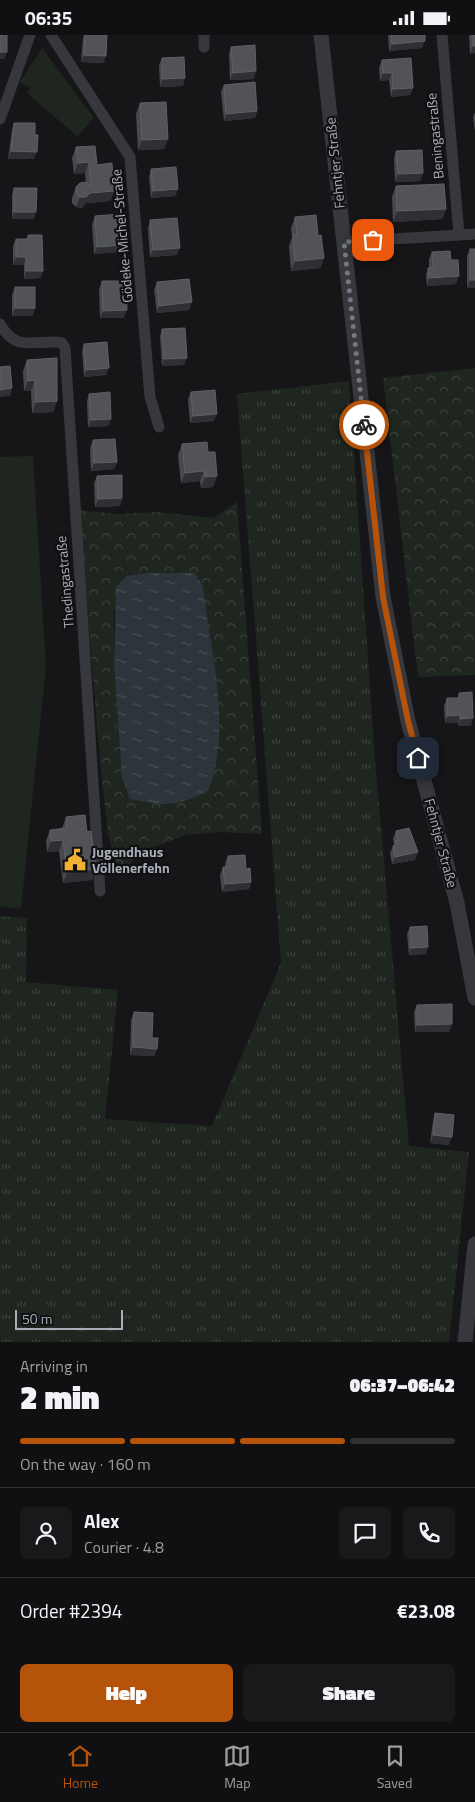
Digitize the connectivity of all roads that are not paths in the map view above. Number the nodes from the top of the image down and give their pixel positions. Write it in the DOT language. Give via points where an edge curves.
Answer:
graph roads {
  1 [pos="30,35"];
  2 [pos="51,35"];
  3 [pos="204,35"];
  4 [pos="321,35"];
  5 [pos="442,35"];
  6 [pos="204,47"];
  7 [pos="0,119"];
  8 [pos="475,234"];
  9 [pos="459,235"];
  10 [pos="344,242"];
  11 [pos="0,324"];
  12 [pos="159,427"];
  13 [pos="100,891"];
  14 [pos="475,998"];
  15 [pos="475,1245"];
  16 [pos="465,1342"];
  1 -- 7 [label="street"];
  2 -- 12 [label="street, Gödeke-Michel-Straße" via="130,157 150,397"];
  3 -- 6 [label="street"];
  4 -- 10 [label="street, Fehntjer Straße"];
  5 -- 9 [label="street, Beningastraße"];
  8 -- 9 [label="street"];
  9 -- 10 [label="street"];
  10 -- 14 [label="street, Fehntjer Straße" via="387,626 408,721 457,903"];
  11 -- 13 [label="street, Thedingastraße" via="7,336 22,343 57,342 65,348"];
  15 -- 16 [label="street"];
}
